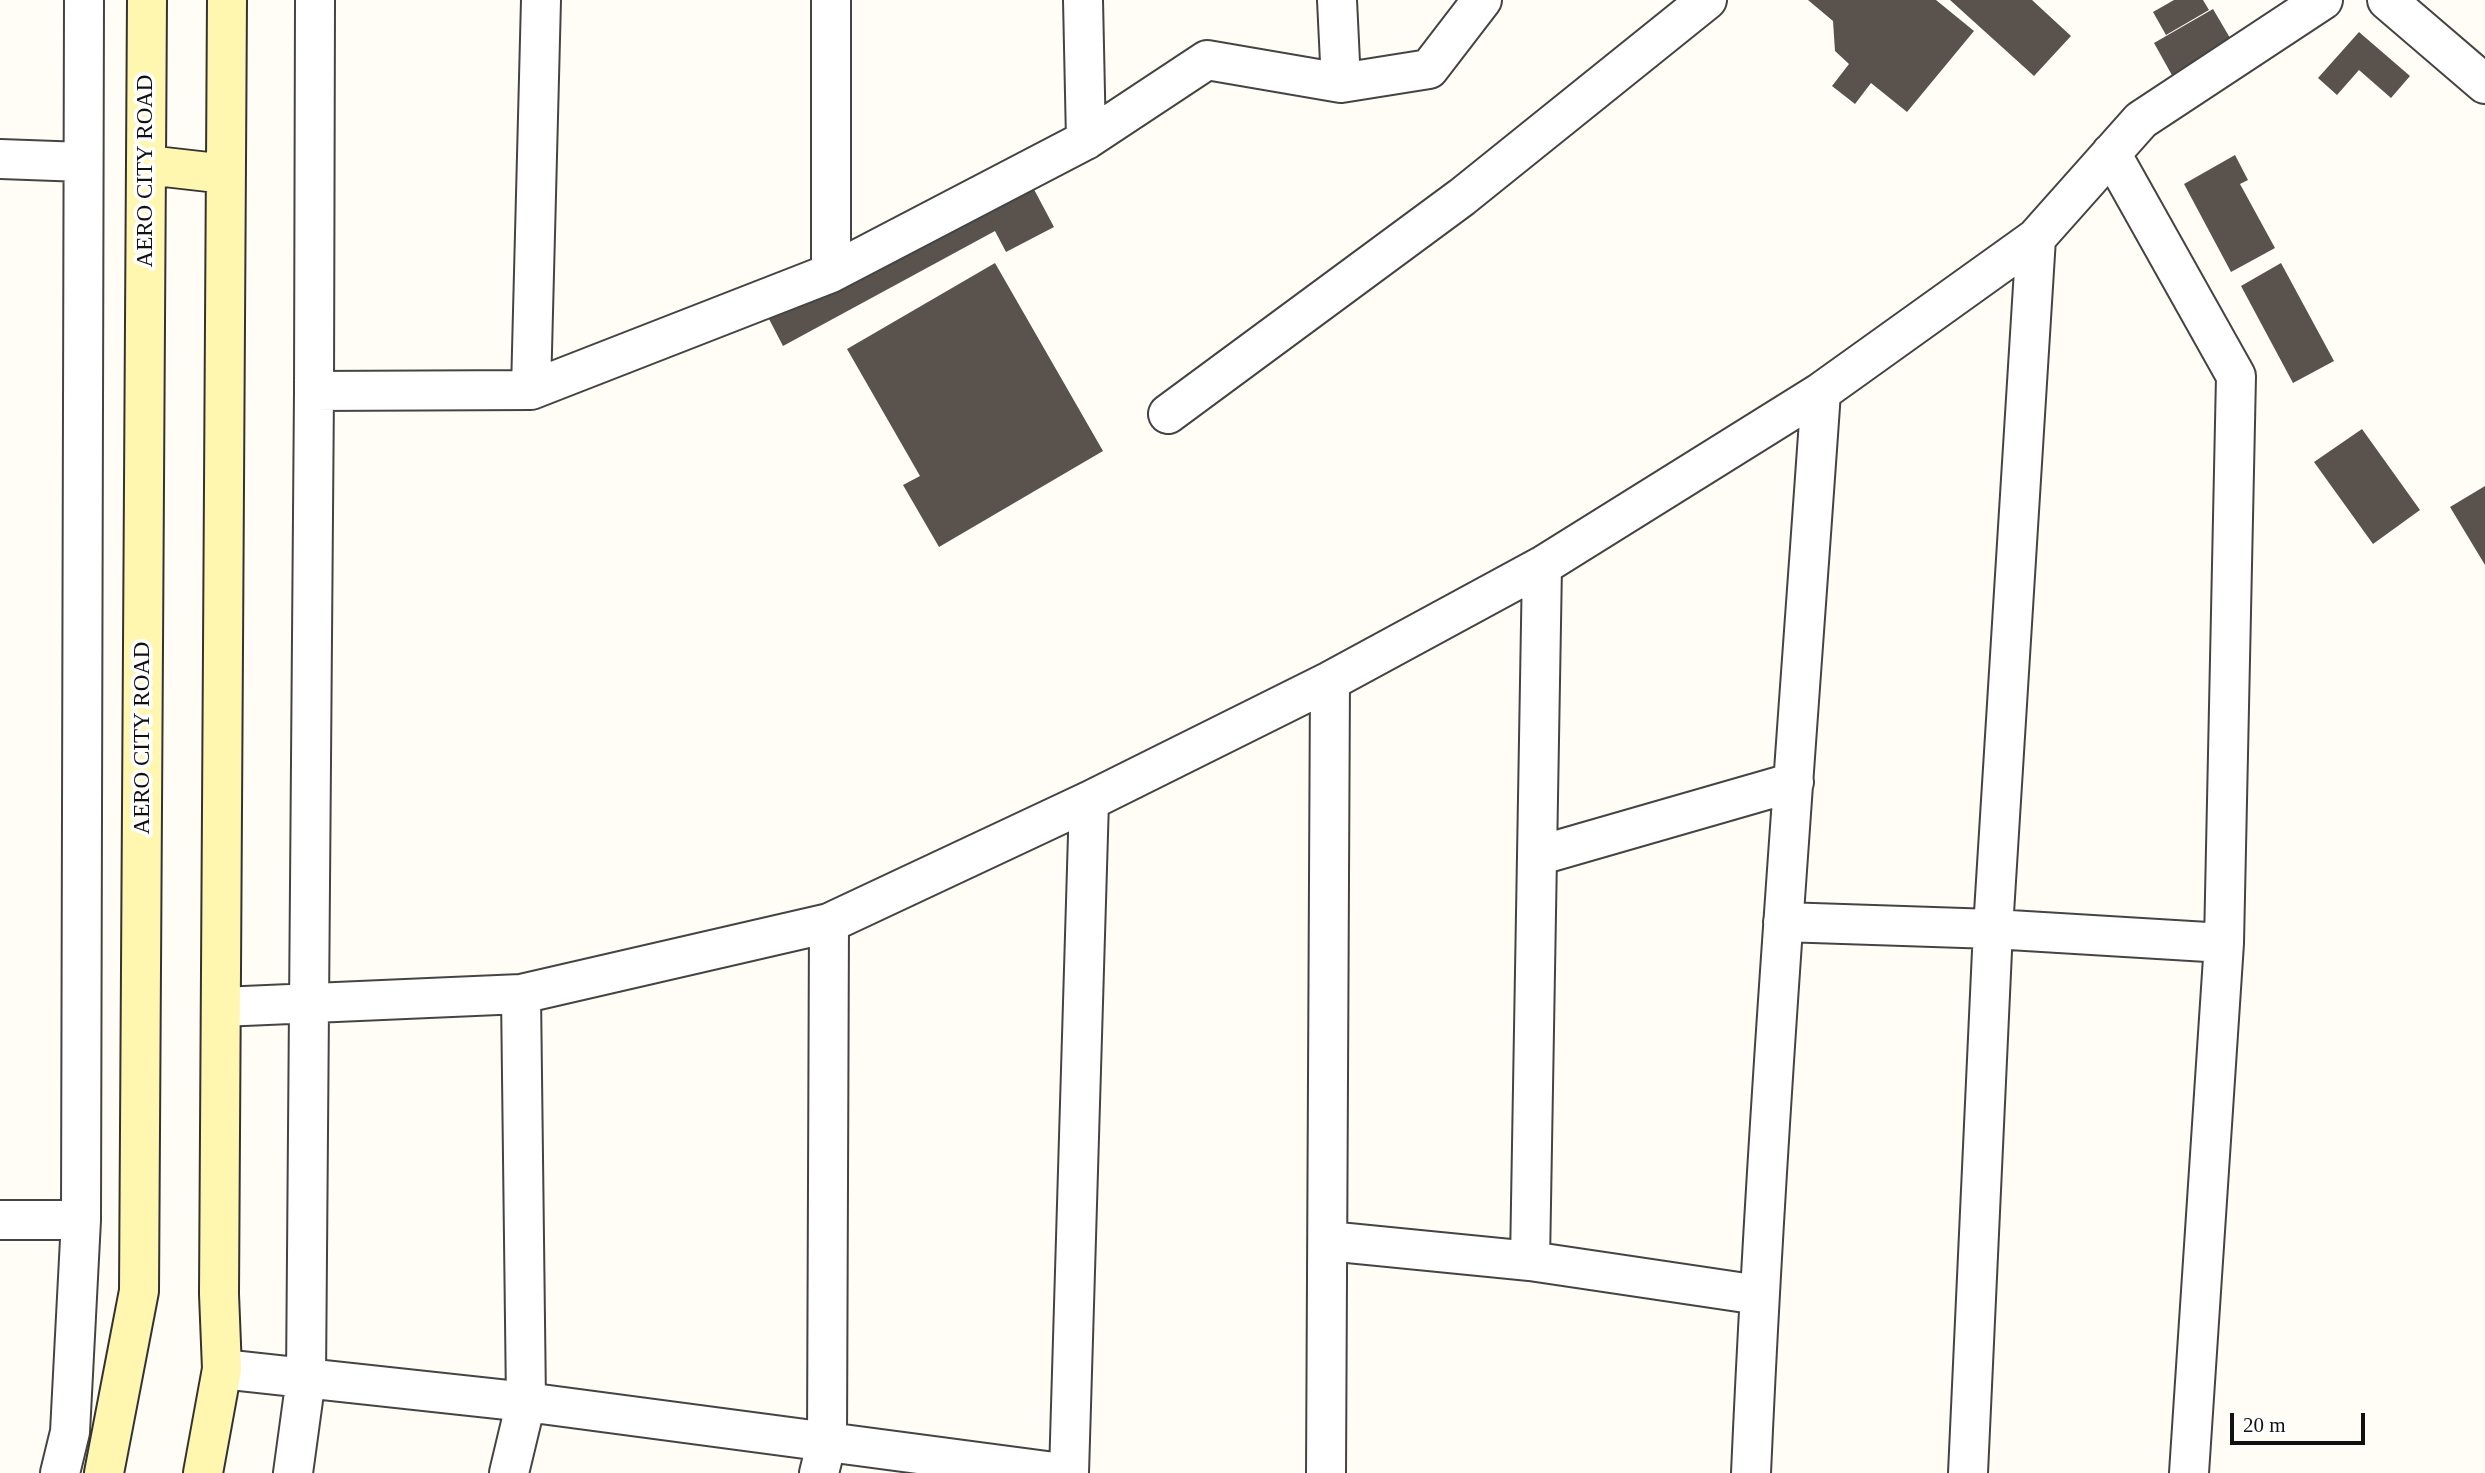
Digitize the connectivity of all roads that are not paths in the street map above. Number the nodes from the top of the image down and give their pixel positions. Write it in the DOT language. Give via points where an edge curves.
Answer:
graph roads {
  1 [pos="84,0"];
  2 [pos="147,0"];
  3 [pos="227,0"];
  4 [pos="314,0"];
  5 [pos="541,0"];
  6 [pos="831,0"];
  7 [pos="1083,0"];
  8 [pos="1337,0"];
  9 [pos="1482,0"];
  10 [pos="1707,0"];
  11 [pos="2323,0"];
  12 [pos="2387,0"];
  13 [pos="1340,83"];
  14 [pos="2485,84"];
  15 [pos="1086,141"];
  16 [pos="2111,153"];
  17 [pos="0,159"];
  18 [pos="83,162"];
  19 [pos="147,165"];
  20 [pos="226,174"];
  21 [pos="2036,238"];
  22 [pos="831,273"];
  23 [pos="531,390"];
  24 [pos="314,391"];
  25 [pos="1821,392"];
  26 [pos="1168,414"];
  27 [pos="1542,566"];
  28 [pos="1330,681"];
  29 [pos="1794,782"];
  30 [pos="1089,801"];
  31 [pos="1536,856"];
  32 [pos="1783,922"];
  33 [pos="829,923"];
  34 [pos="1993,929"];
  35 [pos="2224,943"];
  36 [pos="521,994"];
  37 [pos="310,1003"];
  38 [pos="221,1007"];
  39 [pos="0,1220"];
  40 [pos="81,1220"];
  41 [pos="1328,1241"];
  42 [pos="1530,1261"];
  43 [pos="1759,1295"];
  44 [pos="222,1369"];
  45 [pos="306,1378"];
  46 [pos="526,1402"];
  47 [pos="823,1457"];
  48 [pos="60,1473"];
  49 [pos="104,1473"];
  50 [pos="203,1473"];
  51 [pos="293,1473"];
  52 [pos="509,1473"];
  53 [pos="1062,1473"];
  54 [pos="1069,1473"];
  55 [pos="1326,1473"];
  56 [pos="1751,1473"];
  57 [pos="1968,1473"];
  58 [pos="2189,1473"];
  1 -- 18 [label="street"];
  2 -- 19 [label="street, AERO CITY ROAD"];
  3 -- 20 [label="street"];
  4 -- 24 [label="street"];
  5 -- 23 [label="street"];
  6 -- 22 [label="street"];
  7 -- 15 [label="street"];
  8 -- 13 [label="street"];
  9 -- 13 [label="street" via="1429,69"];
  10 -- 26 [label="street" via="1462,197"];
  11 -- 16 [label="street" via="2141,120"];
  12 -- 14 [label="street"];
  13 -- 15 [label="street" via="1207,60"];
  15 -- 22 [label="street"];
  16 -- 21 [label="street"];
  16 -- 35 [label="street" via="2236,376"];
  17 -- 18 [label="street"];
  18 -- 40 [label="street"];
  19 -- 20 [label="street"];
  19 -- 49 [label="street, AERO CITY ROAD" via="139,1291"];
  20 -- 38 [label="street"];
  21 -- 25 [label="street"];
  21 -- 34 [label="street"];
  22 -- 23 [label="street"];
  23 -- 24 [label="street"];
  24 -- 37 [label="street"];
  25 -- 27 [label="street"];
  25 -- 29 [label="street"];
  27 -- 28 [label="street"];
  27 -- 31 [label="street"];
  28 -- 30 [label="street"];
  28 -- 41 [label="street"];
  29 -- 31 [label="street"];
  29 -- 32 [label="street"];
  30 -- 33 [label="street"];
  30 -- 54 [label="street"];
  31 -- 42 [label="street"];
  32 -- 34 [label="street"];
  32 -- 43 [label="street"];
  33 -- 36 [label="street"];
  33 -- 47 [label="street"];
  34 -- 35 [label="street"];
  34 -- 57 [label="street"];
  35 -- 58 [label="street"];
  36 -- 37 [label="street"];
  36 -- 46 [label="street"];
  37 -- 38 [label="street"];
  37 -- 45 [label="street"];
  38 -- 44 [label="street"];
  39 -- 40 [label="street"];
  40 -- 48 [label="street" via="70,1432"];
  41 -- 42 [label="street"];
  41 -- 55 [label="street"];
  42 -- 43 [label="street"];
  43 -- 56 [label="street"];
  44 -- 45 [label="street"];
  44 -- 50 [label="street"];
  45 -- 46 [label="street"];
  45 -- 51 [label="street"];
  46 -- 47 [label="street"];
  46 -- 52 [label="street"];
  47 -- 53 [label="street"];
}
